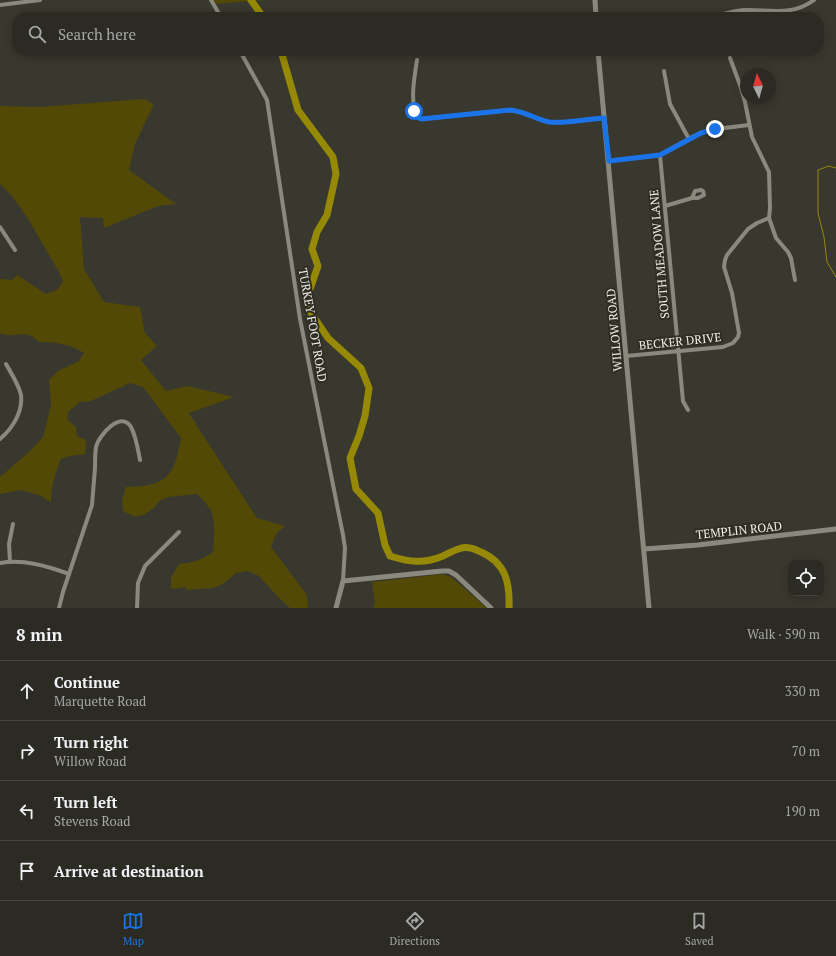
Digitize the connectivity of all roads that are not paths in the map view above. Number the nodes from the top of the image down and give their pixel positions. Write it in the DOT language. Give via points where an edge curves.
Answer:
graph roads {
  1 [pos="40,0"];
  2 [pos="211,0"];
  3 [pos="595,0"];
  4 [pos="814,0"];
  5 [pos="0,5"];
  6 [pos="218,12"];
  7 [pos="596,12"];
  8 [pos="732,12"];
  9 [pos="776,12"];
  10 [pos="776,12"];
  11 [pos="243,56"];
  12 [pos="598,56"];
  13 [pos="730,58"];
  14 [pos="417,60"];
  15 [pos="664,71"];
  16 [pos="604,118"];
  17 [pos="749,125"];
  18 [pos="689,139"];
  19 [pos="660,155"];
  20 [pos="609,161"];
  21 [pos="692,198"];
  22 [pos="665,206"];
  23 [pos="767,219"];
  24 [pos="0,227"];
  25 [pos="15,250"];
  26 [pos="795,280"];
  27 [pos="678,352"];
  28 [pos="626,356"];
  29 [pos="6,364"];
  30 [pos="688,410"];
  31 [pos="0,439"];
  32 [pos="140,460"];
  33 [pos="13,524"];
  34 [pos="836,529"];
  35 [pos="179,532"];
  36 [pos="644,549"];
  37 [pos="10,562"];
  38 [pos="0,563"];
  39 [pos="69,574"];
  40 [pos="343,581"];
  41 [pos="59,608"];
  42 [pos="137,608"];
  43 [pos="336,608"];
  44 [pos="491,608"];
  45 [pos="649,608"];
  1 -- 5 [label="street"];
  2 -- 6 [label="street"];
  3 -- 7 [label="street"];
  4 -- 9 [label="street" via="792,11"];
  8 -- 10 [label="street"];
  11 -- 40 [label="street, TURKEY FOOT ROAD" via="267,100 300,319 343,535"];
  12 -- 16 [label="street, WILLOW ROAD"];
  13 -- 17 [label="street" via="742,91"];
  14 -- 16 [label="street" via="412,97 415,116 421,119 510,110 555,122"];
  15 -- 18 [label="street" via="670,104"];
  16 -- 20 [label="street, WILLOW ROAD"];
  17 -- 18 [label="street" via="708,130"];
  17 -- 23 [label="street" via="754,142 769,172 770,208"];
  18 -- 19 [label="street"];
  19 -- 20 [label="street"];
  19 -- 22 [label="street, SOUTH MEADOW LANE"];
  20 -- 28 [label="street, WILLOW ROAD"];
  21 -- 22 [label="street"];
  22 -- 27 [label="street, SOUTH MEADOW LANE"];
  23 -- 26 [label="street" via="776,238 791,258"];
  23 -- 27 [label="street, BECKER DRIVE" via="748,229 725,260 724,267 738,325 736,340 723,348"];
  24 -- 25 [label="street"];
  27 -- 28 [label="street, BECKER DRIVE"];
  27 -- 30 [label="street, SOUTH MEADOW LANE" via="683,401"];
  28 -- 36 [label="street, WILLOW ROAD"];
  29 -- 31 [label="street" via="18,386 21,401 14,423"];
  32 -- 39 [label="street" via="132,428 128,423 112,425 105,431 96,448 90,514"];
  33 -- 37 [label="street" via="9,544"];
  34 -- 36 [label="street, TEMPLIN ROAD"];
  35 -- 42 [label="street" via="145,566 138,583"];
  36 -- 45 [label="street, WILLOW ROAD"];
  37 -- 38 [label="street"];
  37 -- 39 [label="street" via="37,564"];
  39 -- 41 [label="street"];
  40 -- 43 [label="street, TURKEY FOOT ROAD"];
  40 -- 44 [label="street" via="449,571"];
}
